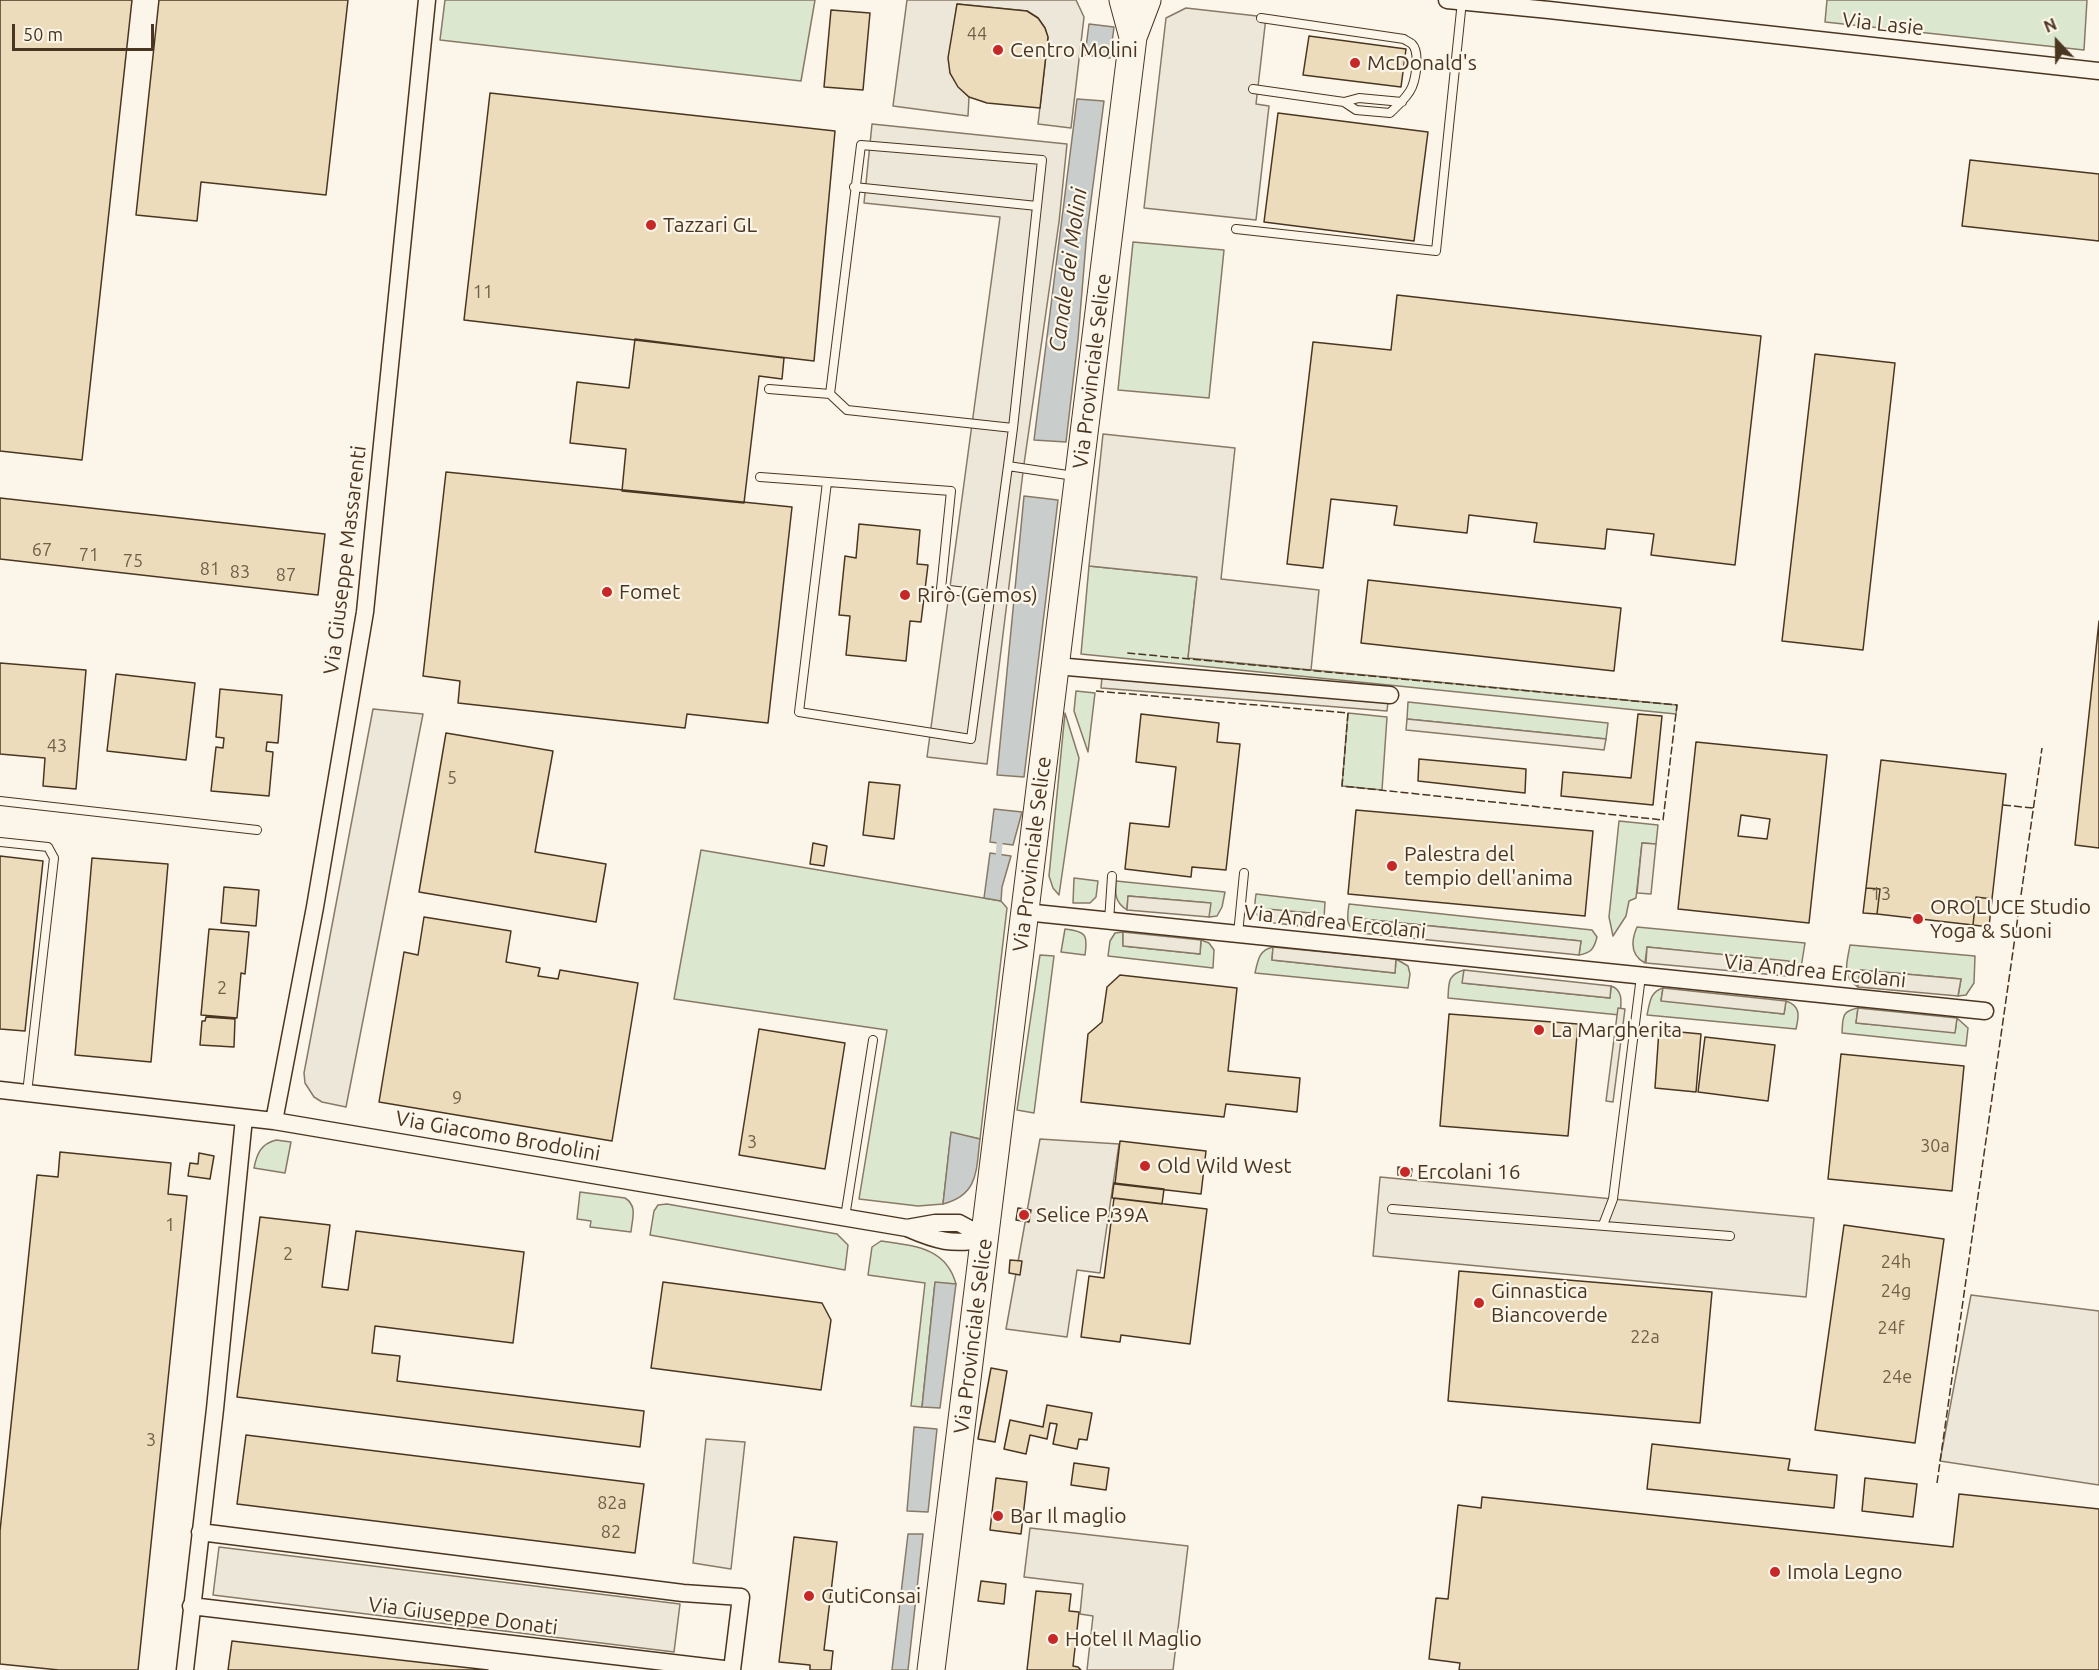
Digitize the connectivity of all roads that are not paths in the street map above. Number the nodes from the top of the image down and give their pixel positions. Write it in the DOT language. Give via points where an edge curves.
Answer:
graph roads {
  1 [pos="427,0"];
  2 [pos="1123,0"];
  3 [pos="1147,0"];
  4 [pos="1455,1"];
  5 [pos="1550,5"];
  6 [pos="1261,18"];
  7 [pos="1133,37"];
  8 [pos="2099,71"];
  9 [pos="1253,89"];
  10 [pos="854,187"];
  11 [pos="1037,206"];
  12 [pos="1236,229"];
  13 [pos="770,389"];
  14 [pos="830,394"];
  15 [pos="1013,428"];
  16 [pos="1008,466"];
  17 [pos="760,477"];
  18 [pos="1079,477"];
  19 [pos="827,482"];
  20 [pos="991,595"];
  21 [pos="1056,666"];
  22 [pos="1390,695"];
  23 [pos="0,801"];
  24 [pos="257,830"];
  25 [pos="0,842"];
  26 [pos="1244,873"];
  27 [pos="1112,876"];
  28 [pos="1025,912"];
  29 [pos="1109,921"];
  30 [pos="1238,934"];
  31 [pos="1641,976"];
  32 [pos="1985,1011"];
  33 [pos="873,1040"];
  34 [pos="0,1090"];
  35 [pos="27,1093"];
  36 [pos="244,1118"];
  37 [pos="274,1121"];
  38 [pos="989,1204"];
  39 [pos="1392,1209"];
  40 [pos="845,1217"];
  41 [pos="959,1224"];
  42 [pos="1603,1225"];
  43 [pos="907,1228"];
  44 [pos="1730,1236"];
  45 [pos="976,1240"];
  46 [pos="200,1532"];
  47 [pos="191,1606"];
  48 [pos="185,1670"];
  49 [pos="931,1670"];
  1 -- 37 [label="street, Via Giuseppe Massarenti" via="365,612"];
  2 -- 7 [label="main road, Via Provinciale Selice"];
  3 -- 7 [label="main road, Via Provinciale Selice"];
  4 -- 5 [label="street, Via Lasie"];
  4 -- 12 [label="lane" via="1436,251"];
  5 -- 8 [label="street, Via Lasie"];
  6 -- 9 [label="lane" via="1404,39 1416,51 1415,71 1412,88 1390,113"];
  7 -- 18 [label="main road, Via Provinciale Selice"];
  10 -- 11 [label="lane"];
  10 -- 11 [label="lane" via="861,145 1042,160"];
  10 -- 14 [label="lane"];
  11 -- 15 [label="lane"];
  13 -- 14 [label="lane"];
  14 -- 15 [label="lane" via="847,410"];
  15 -- 16 [label="lane"];
  16 -- 18 [label="lane"];
  16 -- 20 [label="lane"];
  17 -- 19 [label="lane"];
  18 -- 21 [label="main road, Via Provinciale Selice"];
  19 -- 20 [label="lane" via="951,491 941,589"];
  19 -- 20 [label="lane" via="799,712 971,739"];
  21 -- 22 [label="street"];
  21 -- 28 [label="main road, Via Provinciale Selice"];
  23 -- 24 [label="lane"];
  25 -- 35 [label="lane" via="48,847 54,858"];
  26 -- 30 [label="lane"];
  27 -- 29 [label="lane"];
  28 -- 29 [label="street, Via Andrea Ercolani"];
  28 -- 38 [label="main road, Via Provinciale Selice"];
  29 -- 30 [label="street, Via Andrea Ercolani"];
  30 -- 31 [label="street, Via Andrea Ercolani"];
  31 -- 32 [label="street, Via Andrea Ercolani"];
  31 -- 42 [label="lane" via="1613,1199"];
  33 -- 40 [label="lane"];
  34 -- 35 [label="street, Via Giacomo Brodolini"];
  35 -- 36 [label="street, Via Giacomo Brodolini"];
  36 -- 37 [label="street, Via Giacomo Brodolini"];
  36 -- 46 [label="street"];
  37 -- 40 [label="street, Via Giacomo Brodolini"];
  38 -- 41 [label="street"];
  38 -- 45 [label="main road, Via Provinciale Selice"];
  39 -- 42 [label="lane"];
  40 -- 43 [label="street, Via Giacomo Brodolini"];
  41 -- 43 [label="street"];
  41 -- 45 [label="street"];
  42 -- 44 [label="lane"];
  43 -- 45 [label="street, Via Giacomo Brodolini" via="936,1240"];
  45 -- 49 [label="main road, Via Provinciale Selice" via="981,1268"];
  46 -- 47 [label="street"];
  46 -- 47 [label="street, Via Giuseppe Donati" via="741,1597 732,1670"];
  47 -- 48 [label="street"];
}
